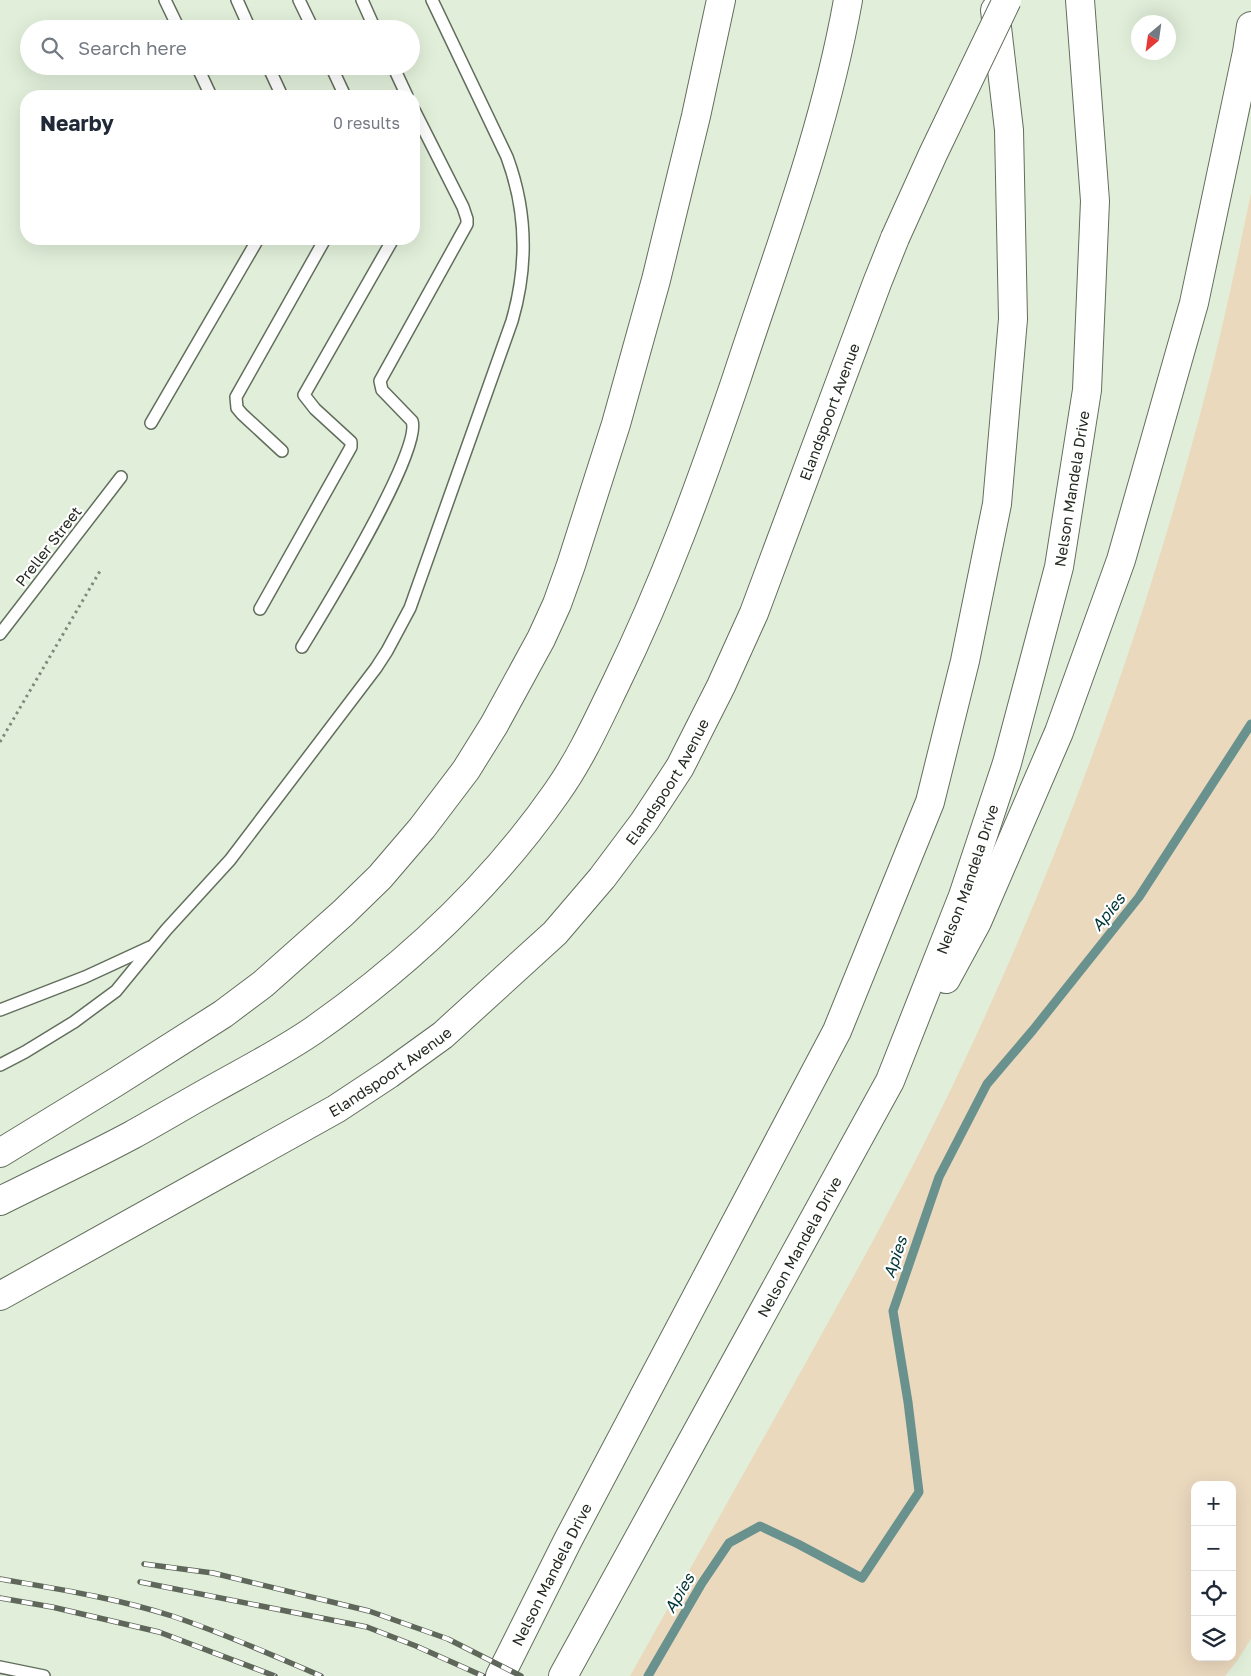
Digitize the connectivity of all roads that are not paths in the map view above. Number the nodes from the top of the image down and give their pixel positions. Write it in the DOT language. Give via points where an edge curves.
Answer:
graph roads {
  1 [pos="165,0"];
  2 [pos="237,0"];
  3 [pos="299,0"];
  4 [pos="362,0"];
  5 [pos="432,0"];
  6 [pos="721,0"];
  7 [pos="848,0"];
  8 [pos="994,0"];
  9 [pos="1007,0"];
  10 [pos="1080,0"];
  11 [pos="175,20"];
  12 [pos="246,20"];
  13 [pos="308,20"];
  14 [pos="371,20"];
  15 [pos="1251,26"];
  16 [pos="201,75"];
  17 [pos="272,75"];
  18 [pos="334,75"];
  19 [pos="396,75"];
  20 [pos="208,90"];
  21 [pos="279,90"];
  22 [pos="342,90"];
  23 [pos="404,90"];
  24 [pos="420,122"];
  25 [pos="255,245"];
  26 [pos="322,245"];
  27 [pos="390,245"];
  28 [pos="151,423"];
  29 [pos="282,451"];
  30 [pos="121,477"];
  31 [pos="260,609"];
  32 [pos="0,634"];
  33 [pos="302,647"];
  34 [pos="154,945"];
  35 [pos="0,1010"];
  36 [pos="0,1065"];
  37 [pos="890,1081"];
  38 [pos="0,1153"];
  39 [pos="0,1201"];
  40 [pos="0,1296"];
  41 [pos="620,1571"];
  42 [pos="0,1668"];
  43 [pos="44,1676"];
  44 [pos="500,1676"];
  45 [pos="564,1676"];
  46 [pos="574,1676"];
  1 -- 11 [label="lane"];
  2 -- 12 [label="lane"];
  3 -- 13 [label="lane"];
  4 -- 14 [label="lane"];
  5 -- 34 [label="lane" via="513,174 523,217 524,250 522,283 514,314 408,613 387,652 230,860"];
  6 -- 38 [label="main road" via="656,280 616,424 571,565 541,639 466,770 380,877 263,984 215,1019"];
  7 -- 39 [label="main road" via="828,91 796,203 698,490 640,635 585,746 557,792 499,868 454,916 347,1005 267,1058 140,1130"];
  8 -- 44 [label="main road, Nelson Mandela Drive" via="1009,130 1014,319 998,504 965,661 930,802 837,1031 568,1540"];
  9 -- 40 [label="main road, Elandspoort Avenue, bridge" via="876,283 761,595 721,686 680,767 644,822 596,885 555,933 495,989 443,1036 389,1074 263,1151"];
  10 -- 37 [label="main road, Nelson Mandela Drive" via="1096,201 1087,390 1059,567 1004,772 963,896"];
  15 -- 37 [label="main road" via="1194,303 1121,560 1059,732 977,922"];
  16 -- 20 [label="lane"];
  17 -- 21 [label="lane"];
  18 -- 22 [label="lane"];
  19 -- 23 [label="lane"];
  24 -- 33 [label="lane" via="463,207 467,224 380,381 382,390 414,425 396,479"];
  25 -- 28 [label="lane"];
  26 -- 29 [label="lane" via="236,397 237,408 242,414"];
  27 -- 31 [label="lane" via="305,394 314,409 351,442 351,447"];
  30 -- 32 [label="lane, Preller Street"];
  34 -- 35 [label="lane" via="86,977"];
  34 -- 36 [label="lane" via="103,1002"];
  37 -- 41 [label="main road, Nelson Mandela Drive"];
  41 -- 45 [label="main road, Nelson Mandela Drive"];
  41 -- 46 [label="main road"];
  42 -- 43 [label="lane"];
}
